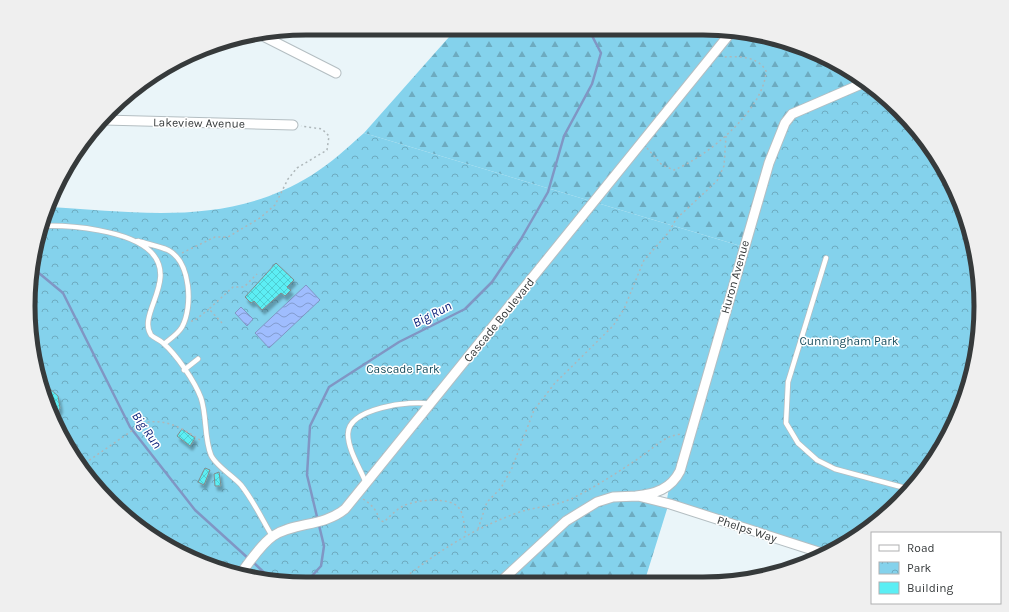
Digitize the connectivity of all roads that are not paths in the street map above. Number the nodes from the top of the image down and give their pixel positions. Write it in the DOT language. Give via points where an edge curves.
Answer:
graph roads {
  1 [pos="728,36"];
  2 [pos="265,38"];
  3 [pos="336,73"];
  4 [pos="859,85"];
  5 [pos="108,120"];
  6 [pos="293,125"];
  7 [pos="47,226"];
  8 [pos="132,240"];
  9 [pos="826,258"];
  10 [pos="164,344"];
  11 [pos="198,359"];
  12 [pos="184,370"];
  13 [pos="430,404"];
  14 [pos="366,483"];
  15 [pos="672,483"];
  16 [pos="904,488"];
  17 [pos="636,496"];
  18 [pos="671,505"];
  19 [pos="272,536"];
  20 [pos="817,552"];
  21 [pos="243,570"];
  22 [pos="505,577"];
  1 -- 13 [label="street, Cascade Boulevard"];
  2 -- 3 [label="street"];
  4 -- 15 [label="street, Huron Avenue" via="792,114 785,123 748,230 680,471"];
  5 -- 6 [label="street, Lakeview Avenue"];
  7 -- 8 [label="lane" via="96,229"];
  8 -- 10 [label="lane" via="151,252 162,275 148,322 151,335"];
  8 -- 10 [label="lane" via="169,250 185,272 188,300 184,322 176,334"];
  9 -- 16 [label="lane" via="788,382 786,423 798,443 817,460 836,469"];
  10 -- 12 [label="lane"];
  11 -- 12 [label="lane"];
  12 -- 19 [label="lane" via="200,397 205,412 211,455 248,494"];
  13 -- 14 [label="street, Cascade Boulevard"];
  13 -- 14 [label="lane" via="419,402 382,408 361,415 351,423 348,433 350,446"];
  14 -- 19 [label="street, Cascade Boulevard" via="345,509 329,519"];
  15 -- 17 [label="street" via="656,493"];
  15 -- 18 [label="street" via="667,494"];
  17 -- 18 [label="street"];
  17 -- 22 [label="street" via="613,497 581,511 566,521"];
  18 -- 20 [label="street, Phelps Way"];
  19 -- 21 [label="street, Cascade Boulevard"];
}
